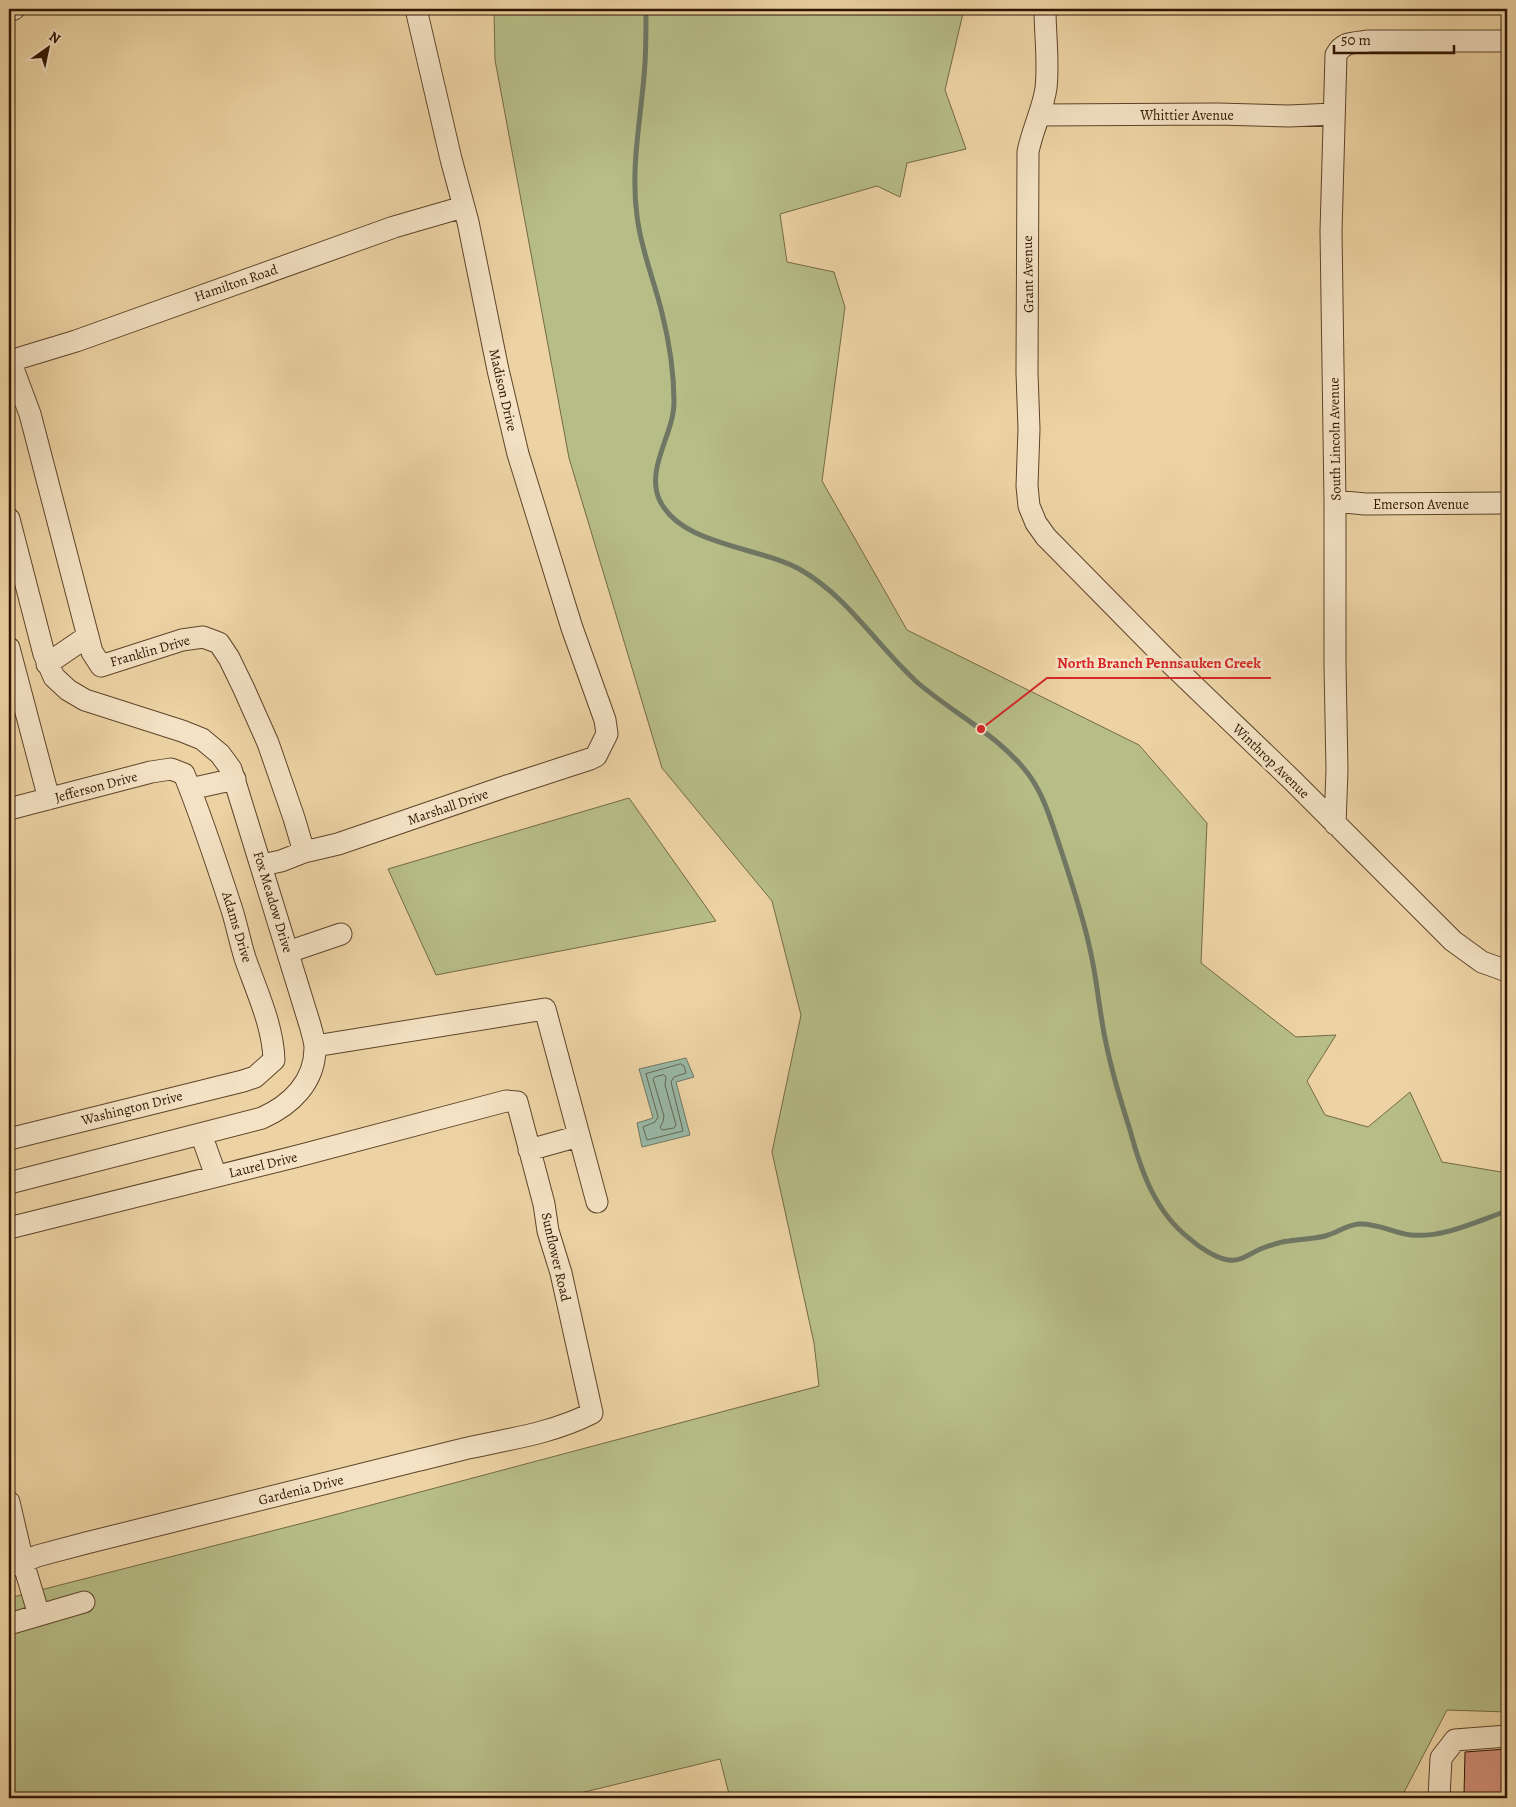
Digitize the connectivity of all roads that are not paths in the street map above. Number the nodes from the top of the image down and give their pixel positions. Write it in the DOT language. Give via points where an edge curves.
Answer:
graph roads {
  1 [pos="14,9"];
  2 [pos="416,9"];
  3 [pos="1045,9"];
  4 [pos="9,11"];
  5 [pos="1507,41"];
  6 [pos="1334,114"];
  7 [pos="1040,115"];
  8 [pos="463,207"];
  9 [pos="9,359"];
  10 [pos="1335,501"];
  11 [pos="1507,503"];
  12 [pos="9,519"];
  13 [pos="1046,537"];
  14 [pos="88,636"];
  15 [pos="9,648"];
  16 [pos="47,664"];
  17 [pos="590,759"];
  18 [pos="235,778"];
  19 [pos="187,781"];
  20 [pos="49,799"];
  21 [pos="9,810"];
  22 [pos="1335,824"];
  23 [pos="304,852"];
  24 [pos="262,865"];
  25 [pos="341,934"];
  26 [pos="288,952"];
  27 [pos="1507,970"];
  28 [pos="315,1046"];
  29 [pos="255,1077"];
  30 [pos="517,1102"];
  31 [pos="201,1134"];
  32 [pos="579,1136"];
  33 [pos="9,1139"];
  34 [pos="529,1150"];
  35 [pos="216,1176"];
  36 [pos="9,1183"];
  37 [pos="597,1202"];
  38 [pos="9,1228"];
  39 [pos="592,1413"];
  40 [pos="9,1502"];
  41 [pos="16,1564"];
  42 [pos="84,1602"];
  43 [pos="39,1615"];
  44 [pos="9,1624"];
  45 [pos="1507,1736"];
  46 [pos="1440,1798"];
  1 -- 4 [label="street"];
  2 -- 8 [label="street, Madison Drive"];
  3 -- 7 [label="street, Grant Avenue" via="1046,86"];
  5 -- 6 [label="street, South Lincoln Avenue" via="1369,41 1347,44 1340,47 1336,55"];
  6 -- 7 [label="street, Whittier Avenue"];
  6 -- 10 [label="street, South Lincoln Avenue" via="1331,231"];
  7 -- 13 [label="street, Grant Avenue" via="1028,152 1027,486 1029,506 1036,524"];
  8 -- 9 [label="street, Hamilton Road" via="394,227 76,341"];
  8 -- 17 [label="street, Madison Drive" via="518,454 572,628 605,720 607,734 596,756"];
  9 -- 14 [label="street, Franklin Drive" via="34,429"];
  10 -- 11 [label="street, Emerson Avenue" via="1365,504"];
  10 -- 22 [label="street, South Lincoln Avenue"];
  12 -- 16 [label="street, Fox Meadow Drive"];
  13 -- 22 [label="street, Winthrop Avenue"];
  14 -- 16 [label="street"];
  14 -- 23 [label="street, Franklin Drive" via="92,652 101,666 182,640 203,637 219,643 244,689 276,763"];
  15 -- 20 [label="street"];
  16 -- 18 [label="street, Fox Meadow Drive" via="54,677 77,696 187,732 212,746 227,762"];
  17 -- 23 [label="street, Marshall Drive" via="338,844"];
  18 -- 19 [label="street"];
  18 -- 24 [label="street, Fox Meadow Drive"];
  19 -- 20 [label="street, Jefferson Drive" via="171,769"];
  19 -- 29 [label="street, Adams Drive" via="218,866 273,1048 274,1060"];
  20 -- 21 [label="street, Jefferson Drive"];
  22 -- 27 [label="street, Winthrop Avenue" via="1460,947 1482,962"];
  23 -- 24 [label="street"];
  24 -- 26 [label="street, Fox Meadow Drive"];
  25 -- 26 [label="street"];
  26 -- 28 [label="street, Fox Meadow Drive"];
  28 -- 31 [label="street, Fox Meadow Drive" via="312,1070 304,1086 281,1108 262,1118"];
  28 -- 32 [label="street" via="545,1009"];
  29 -- 33 [label="street, Washington Drive"];
  30 -- 34 [label="street, Sunflower Road"];
  30 -- 35 [label="street, Laurel Drive" via="506,1101"];
  31 -- 35 [label="street"];
  31 -- 36 [label="street, Fox Meadow Drive"];
  32 -- 34 [label="street"];
  32 -- 37 [label="street"];
  34 -- 39 [label="street, Sunflower Road"];
  35 -- 38 [label="street, Laurel Drive"];
  39 -- 41 [label="street, Gardenia Drive" via="552,1429 136,1530"];
  40 -- 41 [label="street"];
  41 -- 43 [label="street"];
  42 -- 43 [label="street"];
  43 -- 44 [label="street"];
  45 -- 46 [label="street" via="1455,1740 1441,1758"];
}
